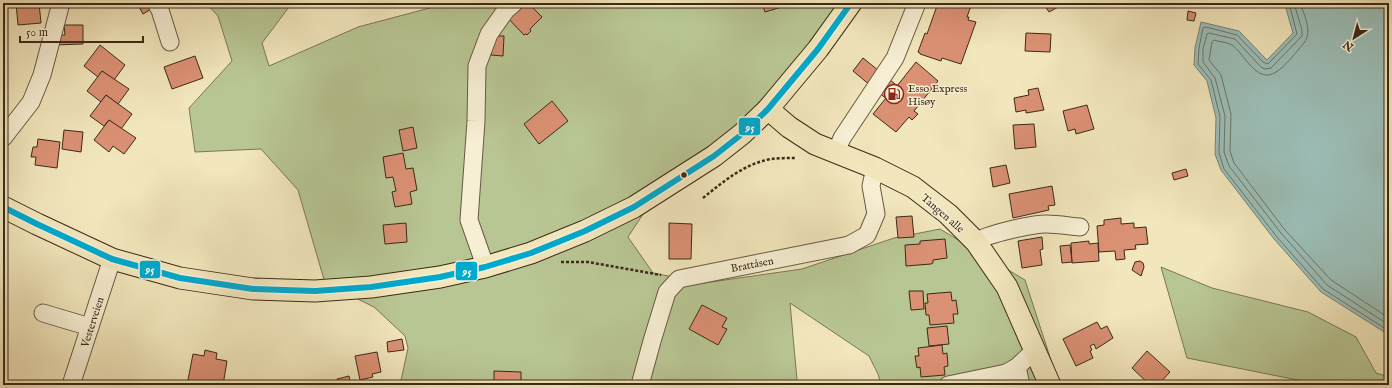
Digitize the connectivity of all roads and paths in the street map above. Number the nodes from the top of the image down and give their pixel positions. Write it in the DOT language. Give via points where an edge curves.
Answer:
graph roads {
  1 [pos="61,3"];
  2 [pos="156,3"];
  3 [pos="514,3"];
  4 [pos="851,3"];
  5 [pos="917,3"];
  6 [pos="170,42"];
  7 [pos="768,109"];
  8 [pos="3,138"];
  9 [pos="836,152"];
  10 [pos="796,158"];
  11 [pos="875,168"];
  12 [pos="727,172"];
  13 [pos="730,176"];
  14 [pos="703,198"];
  15 [pos="3,207"];
  16 [pos="1080,227"];
  17 [pos="976,242"];
  18 [pos="112,259"];
  19 [pos="560,262"];
  20 [pos="485,267"];
  21 [pos="679,279"];
  22 [pos="43,313"];
  23 [pos="90,327"];
  24 [pos="1035,350"];
  25 [pos="1017,367"];
  26 [pos="72,385"];
  27 [pos="640,385"];
  28 [pos="948,385"];
  29 [pos="1021,385"];
  30 [pos="1050,385"];
  1 -- 8 [label="street" via="42,75 31,102"];
  2 -- 6 [label="street"];
  3 -- 20 [label="street" via="489,34 478,66 468,220"];
  4 -- 7 [label="main road" via="818,49"];
  5 -- 9 [label="street" via="895,58 842,138"];
  7 -- 9 [label="main road, Tangen alle" via="815,144"];
  7 -- 20 [label="main road" via="714,156 634,207 531,253"];
  9 -- 11 [label="main road, Tangen alle"];
  10 -- 13 [label="path" via="772,159"];
  11 -- 17 [label="main road, Tangen alle" via="913,187 948,214"];
  11 -- 21 [label="street, Brattåsen" via="871,186 876,214 867,235 849,245"];
  12 -- 13 [label="path"];
  13 -- 14 [label="path"];
  15 -- 18 [label="main road"];
  16 -- 17 [label="street" via="1044,224 995,233"];
  17 -- 24 [label="main road, Tangen alle" via="1007,287"];
  18 -- 20 [label="main road" via="180,278 253,289 315,291 371,287 440,277"];
  18 -- 23 [label="street, Vesterveien"];
  19 -- 21 [label="path" via="588,262"];
  21 -- 27 [label="street" via="667,292"];
  22 -- 23 [label="street"];
  23 -- 26 [label="street, Vesterveien"];
  24 -- 25 [label="street"];
  24 -- 30 [label="main road, Tangen alle"];
  25 -- 28 [label="street" via="1006,373"];
  25 -- 29 [label="street"];
}
